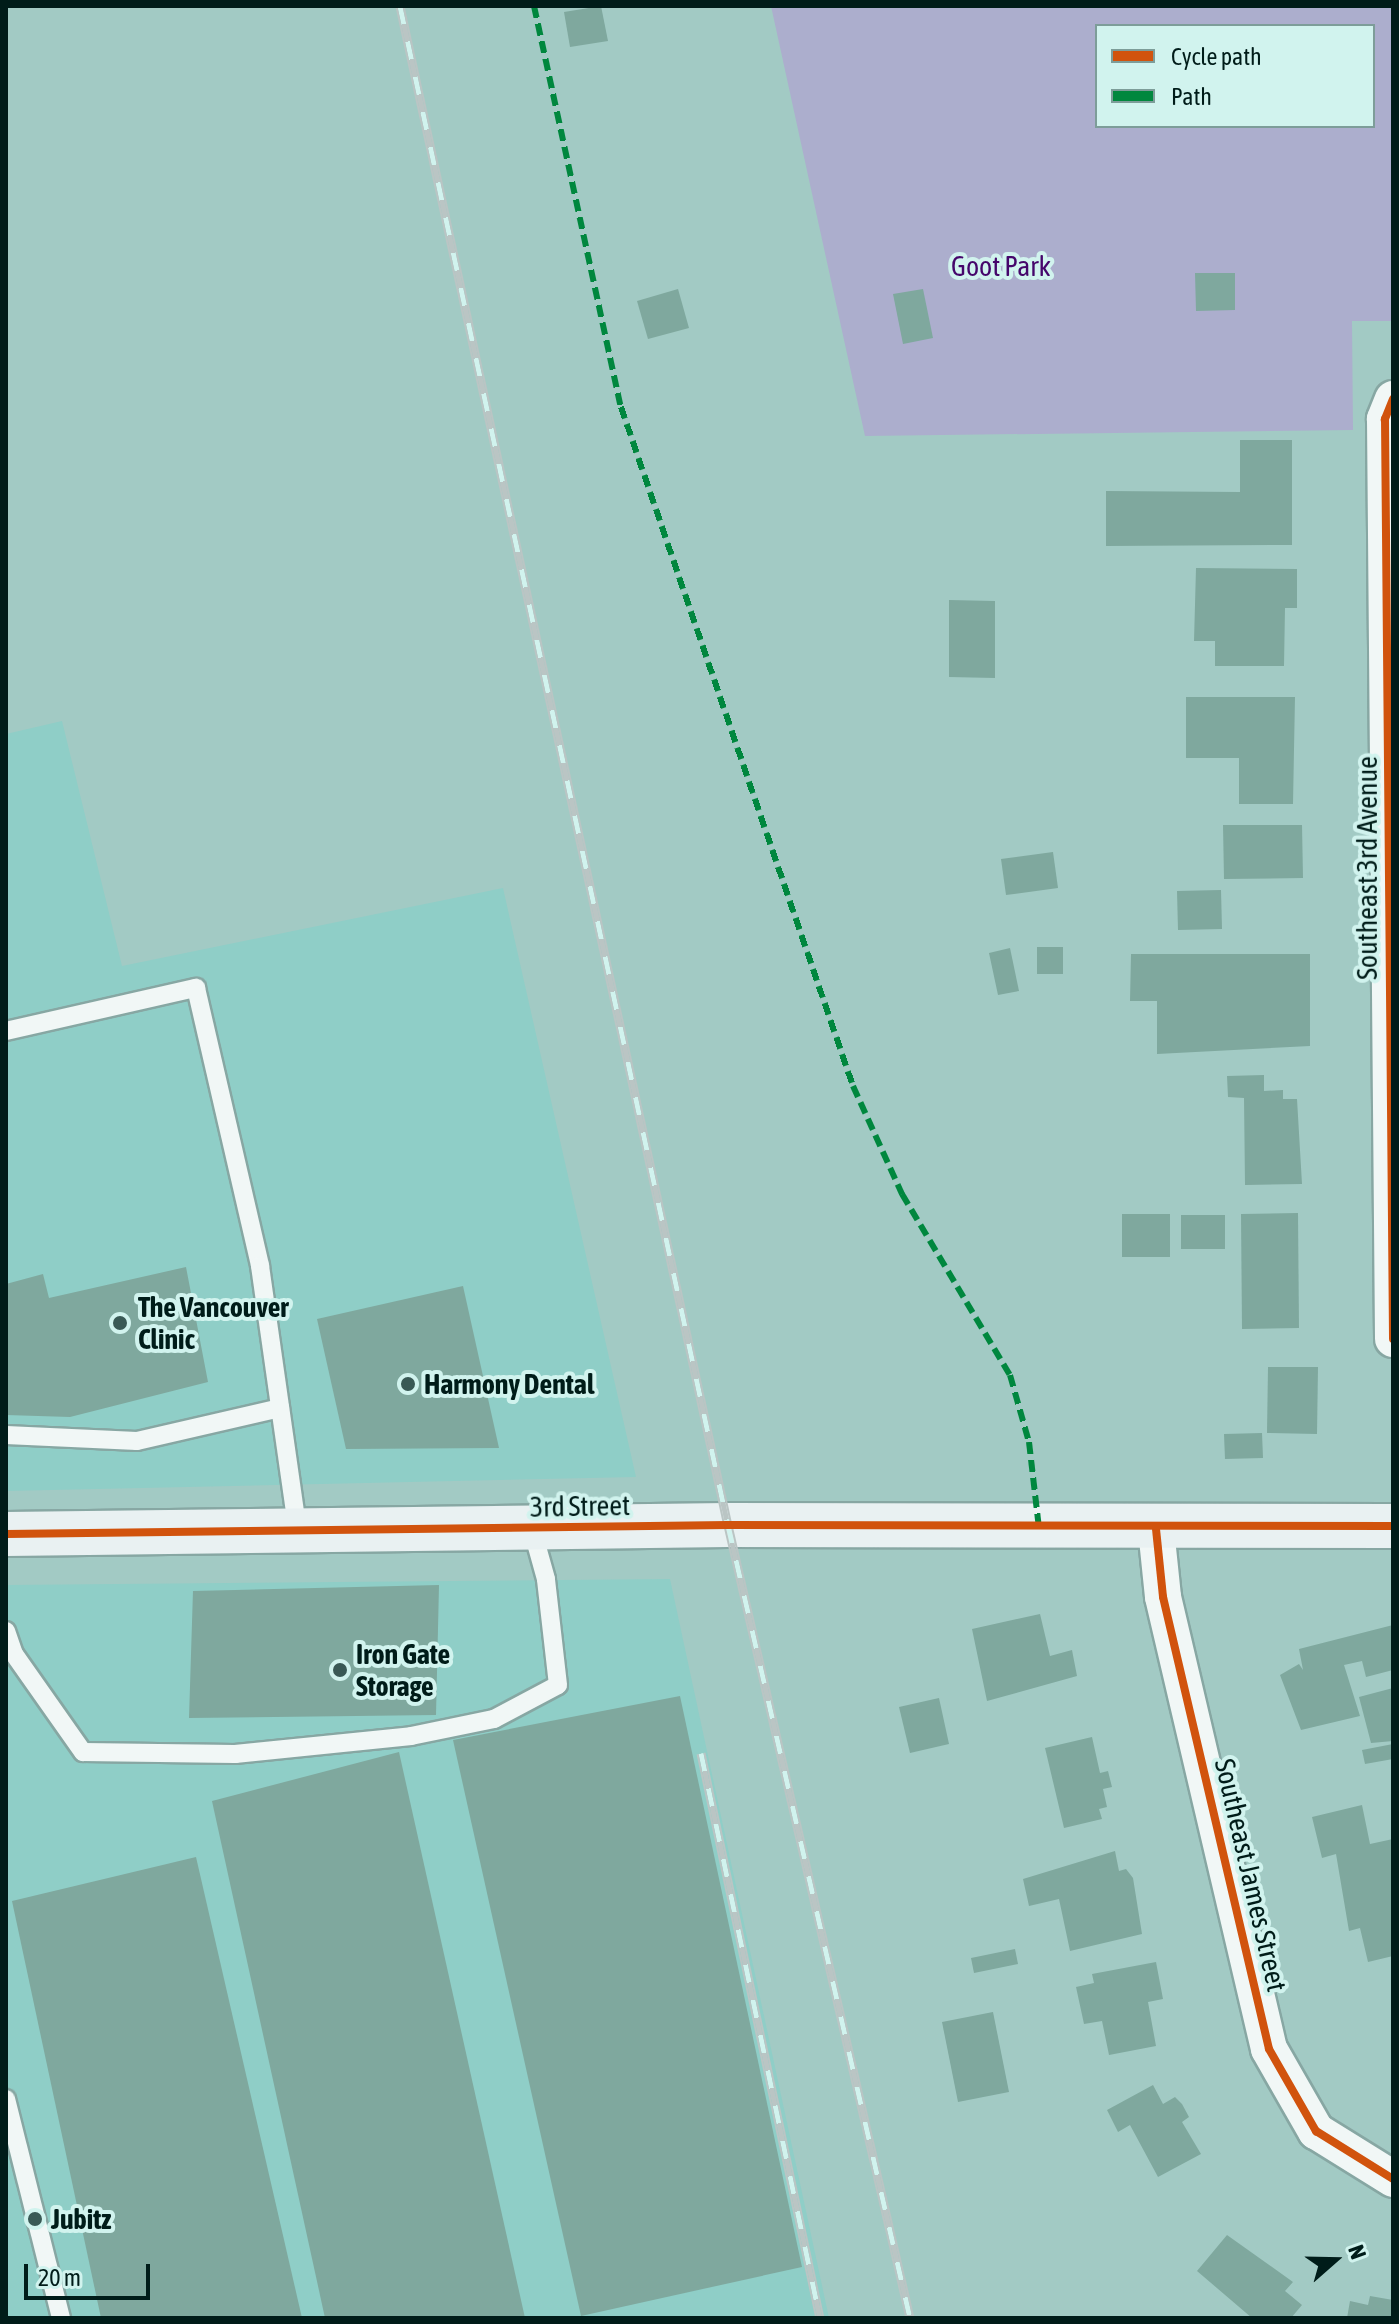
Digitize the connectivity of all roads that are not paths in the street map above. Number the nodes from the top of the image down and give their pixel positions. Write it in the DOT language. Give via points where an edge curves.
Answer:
graph roads {
  1 [pos="1393,399"];
  2 [pos="6,1031"];
  3 [pos="1393,1339"];
  4 [pos="280,1408"];
  5 [pos="6,1435"];
  6 [pos="1393,1526"];
  7 [pos="532,1529"];
  8 [pos="1156,1529"];
  9 [pos="298,1532"];
  10 [pos="6,1534"];
  11 [pos="6,1631"];
  12 [pos="6,2099"];
  13 [pos="1393,2179"];
  14 [pos="61,2318"];
  1 -- 3 [label="street, Southeast 3rd Avenue" via="1385,419"];
  2 -- 4 [label="lane" via="196,988 260,1266"];
  4 -- 5 [label="lane" via="137,1441"];
  4 -- 9 [label="lane"];
  6 -- 8 [label="street, 3rd Street"];
  7 -- 8 [label="street, 3rd Street"];
  7 -- 9 [label="street, 3rd Street"];
  7 -- 11 [label="lane" via="546,1579 558,1685 494,1719 411,1736 235,1754 83,1752 14,1654"];
  8 -- 13 [label="street, Southeast James Street" via="1163,1597 1269,2049 1316,2131"];
  9 -- 10 [label="street, 3rd Street"];
  12 -- 14 [label="lane"];
}
